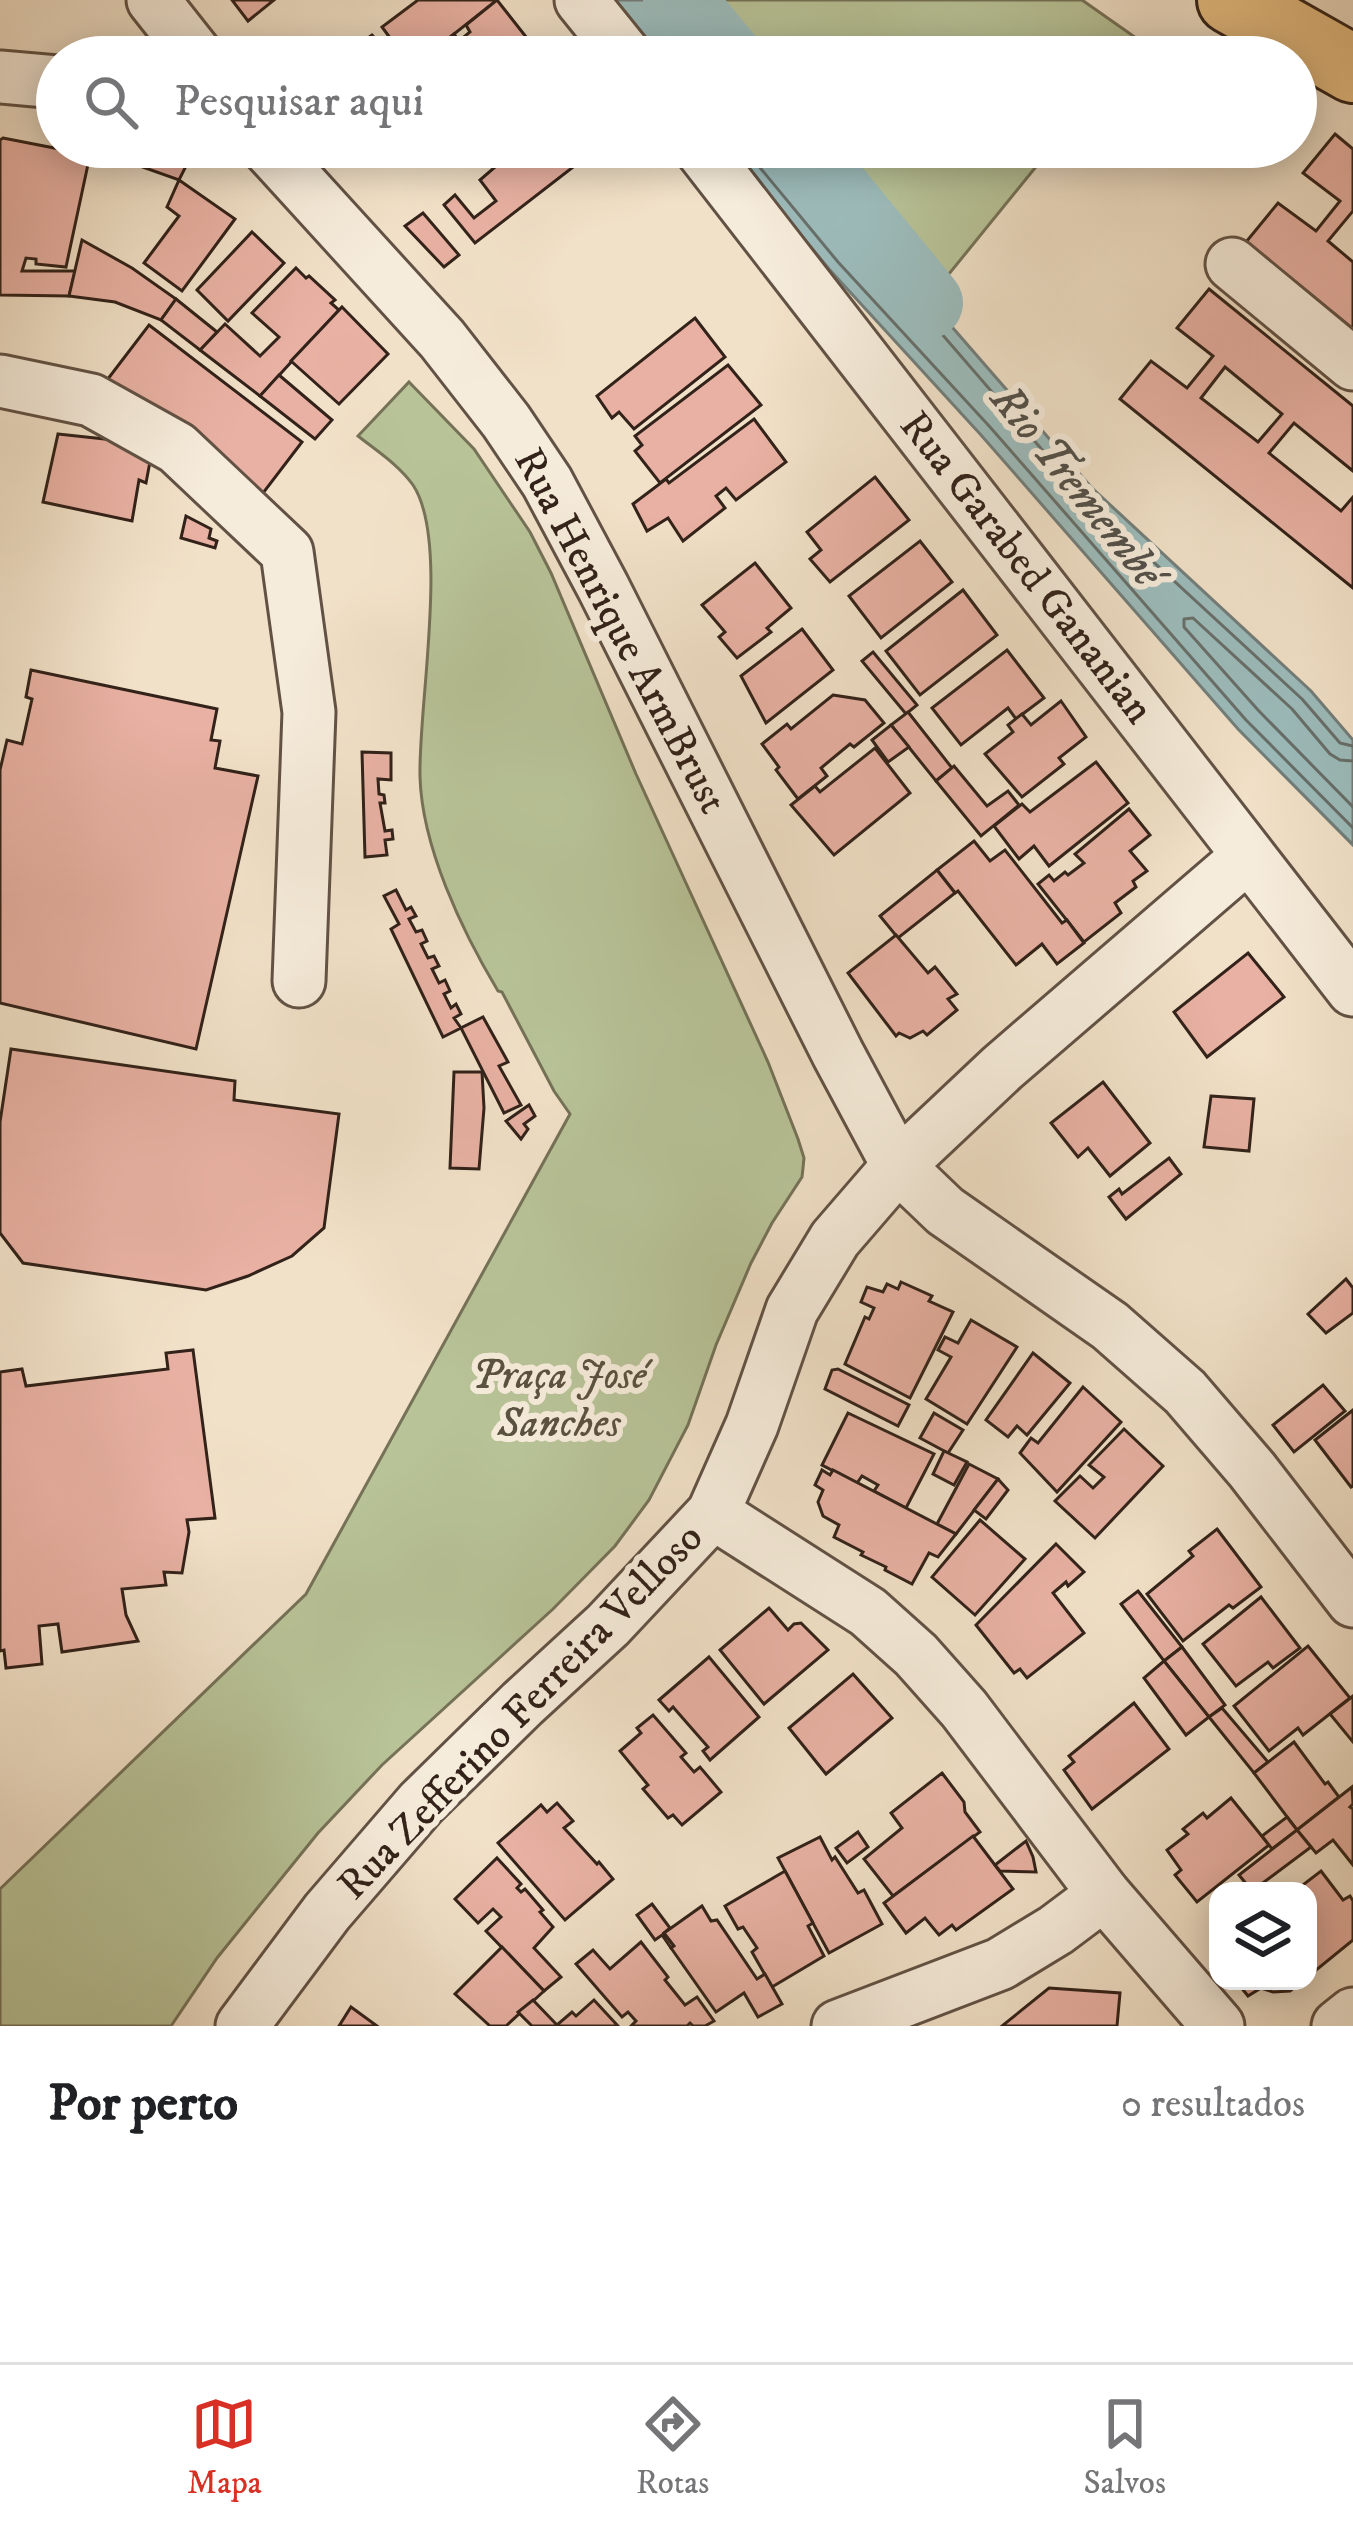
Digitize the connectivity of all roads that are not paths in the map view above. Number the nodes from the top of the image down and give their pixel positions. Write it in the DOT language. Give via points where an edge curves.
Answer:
graph roads {
  1 [pos="154,0"];
  2 [pos="581,0"];
  3 [pos="1231,0"];
  4 [pos="182,36"];
  5 [pos="610,36"];
  6 [pos="1295,36"];
  7 [pos="1317,49"];
  8 [pos="1353,69"];
  9 [pos="0,77"];
  10 [pos="36,80"];
  11 [pos="286,168"];
  12 [pos="716,168"];
  13 [pos="1232,264"];
  14 [pos="1353,364"];
  15 [pos="9,390"];
  16 [pos="1248,856"];
  17 [pos="299,981"];
  18 [pos="1353,990"];
  19 [pos="898,1166"];
  20 [pos="713,1513"];
  21 [pos="1353,1600"];
  22 [pos="1104,1894"];
  23 [pos="1353,2014"];
  24 [pos="242,2026"];
  25 [pos="838,2026"];
  26 [pos="1218,2026"];
  27 [pos="1338,2026"];
  1 -- 4 [label="street"];
  2 -- 5 [label="street"];
  3 -- 6 [label="main road"];
  7 -- 8 [label="main road"];
  9 -- 10 [label="street"];
  11 -- 19 [label="street, Rua Henrique ArmBrust" via="442,339 547,482"];
  12 -- 16 [label="street, Rua Garabed Gananian"];
  13 -- 14 [label="street"];
  15 -- 17 [label="street" via="91,400 177,448 287,552 309,712"];
  16 -- 18 [label="street, Rua Garabed Gananian"];
  16 -- 19 [label="street, Rua Zefferino Ferreira Velloso"];
  19 -- 20 [label="street, Rua Zefferino Ferreira Velloso" via="835,1239 792,1310"];
  19 -- 21 [label="street, Rua Henrique ArmBrust" via="945,1211 1109,1326 1185,1393"];
  20 -- 22 [label="street" via="868,1612 916,1655"];
  20 -- 24 [label="street, Rua Zefferino Ferreira Velloso" via="421,1803"];
  22 -- 25 [label="street" via="1000,1964"];
  22 -- 26 [label="street"];
  23 -- 27 [label="street"];
}
